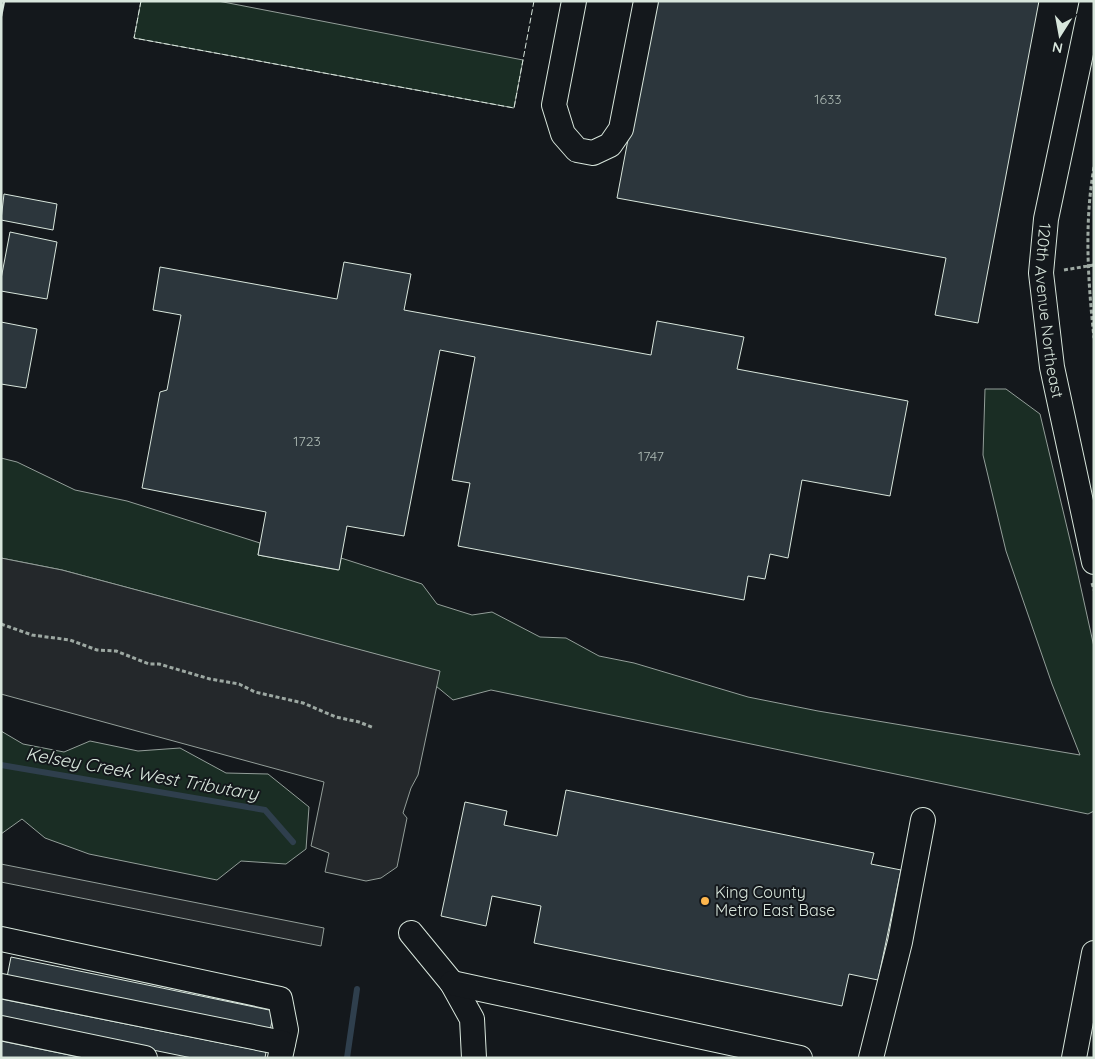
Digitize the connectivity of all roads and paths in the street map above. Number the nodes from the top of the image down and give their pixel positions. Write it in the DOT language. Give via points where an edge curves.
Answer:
graph roads {
  1 [pos="574,1"];
  2 [pos="646,1"];
  3 [pos="1092,1"];
  4 [pos="1094,167"];
  5 [pos="1094,265"];
  6 [pos="1088,266"];
  7 [pos="1042,273"];
  8 [pos="1094,338"];
  9 [pos="1086,487"];
  10 [pos="1094,562"];
  11 [pos="1,624"];
  12 [pos="374,728"];
  13 [pos="923,820"];
  14 [pos="411,933"];
  15 [pos="1,939"];
  16 [pos="1094,953"];
  17 [pos="452,983"];
  18 [pos="1,986"];
  19 [pos="1,1028"];
  20 [pos="282,1050"];
  21 [pos="145,1058"];
  22 [pos="474,1058"];
  23 [pos="800,1058"];
  24 [pos="871,1058"];
  25 [pos="1074,1058"];
  1 -- 2 [label="street" via="554,105 563,134 576,150 593,153 610,145 622,128"];
  3 -- 7 [label="street, 120th Avenue Northeast" via="1046,219"];
  4 -- 6 [label="path" via="1087,220"];
  5 -- 6 [label="path"];
  6 -- 7 [label="path"];
  6 -- 8 [label="path"];
  7 -- 9 [label="street, 120th Avenue Northeast" via="1052,367"];
  9 -- 10 [label="street, 120th Avenue Northeast"];
  11 -- 12 [label="path" via="32,635 70,640 149,664 239,684 255,692"];
  13 -- 24 [label="street" via="900,942"];
  14 -- 17 [label="street"];
  15 -- 20 [label="street" via="280,999 286,1030"];
  16 -- 25 [label="street"];
  17 -- 22 [label="street" via="472,1019"];
  17 -- 23 [label="street"];
  18 -- 20 [label="street"];
  19 -- 21 [label="street"];
}
